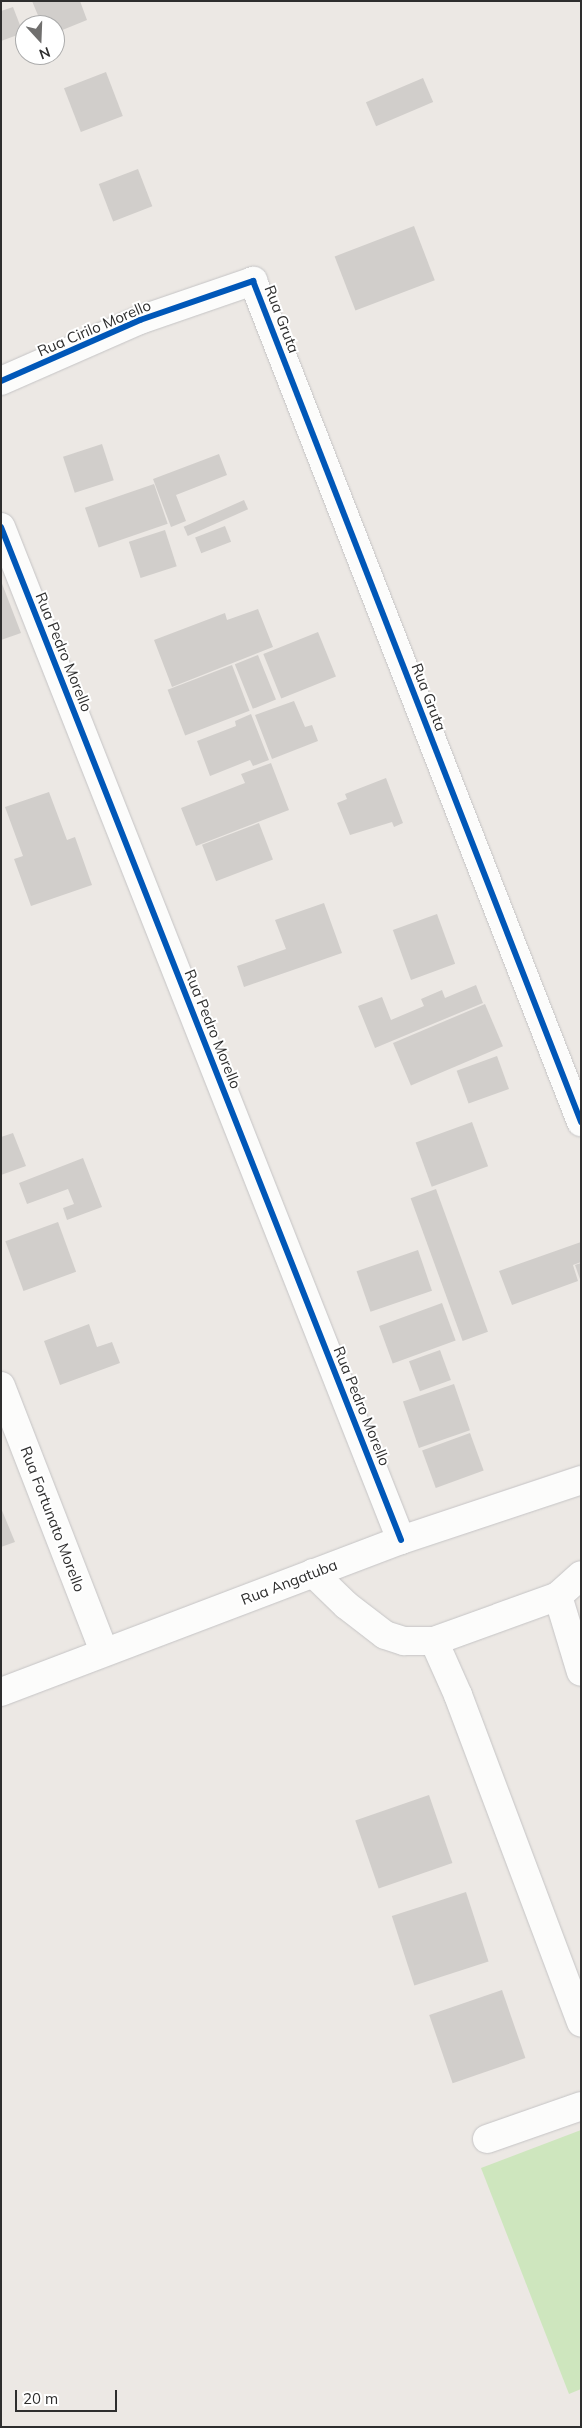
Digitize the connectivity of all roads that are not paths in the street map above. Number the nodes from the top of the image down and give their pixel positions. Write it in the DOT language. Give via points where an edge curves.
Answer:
graph roads {
  1 [pos="253,280"];
  2 [pos="1,381"];
  3 [pos="1,528"];
  4 [pos="581,1122"];
  5 [pos="1,1386"];
  6 [pos="581,1480"];
  7 [pos="401,1540"];
  8 [pos="313,1573"];
  9 [pos="581,1574"];
  10 [pos="558,1596"];
  11 [pos="434,1642"];
  12 [pos="104,1652"];
  13 [pos="581,1672"];
  14 [pos="1,1692"];
  15 [pos="581,2023"];
  16 [pos="581,2106"];
  17 [pos="487,2139"];
  1 -- 2 [label="street, Rua Cirilo Morello" via="140,320"];
  1 -- 4 [label="street, Rua Gruta"];
  3 -- 7 [label="street, Rua Pedro Morello"];
  5 -- 12 [label="street, Rua Fortunato Morello"];
  6 -- 7 [label="street, Rua Angatuba"];
  7 -- 8 [label="street, Rua Angatuba"];
  8 -- 11 [label="street" via="384,1635 404,1641"];
  8 -- 12 [label="street, Rua Angatuba"];
  9 -- 10 [label="street"];
  10 -- 11 [label="street"];
  10 -- 13 [label="street"];
  11 -- 15 [label="street" via="458,1695"];
  12 -- 14 [label="street, Rua Angatuba"];
  16 -- 17 [label="street"];
}
